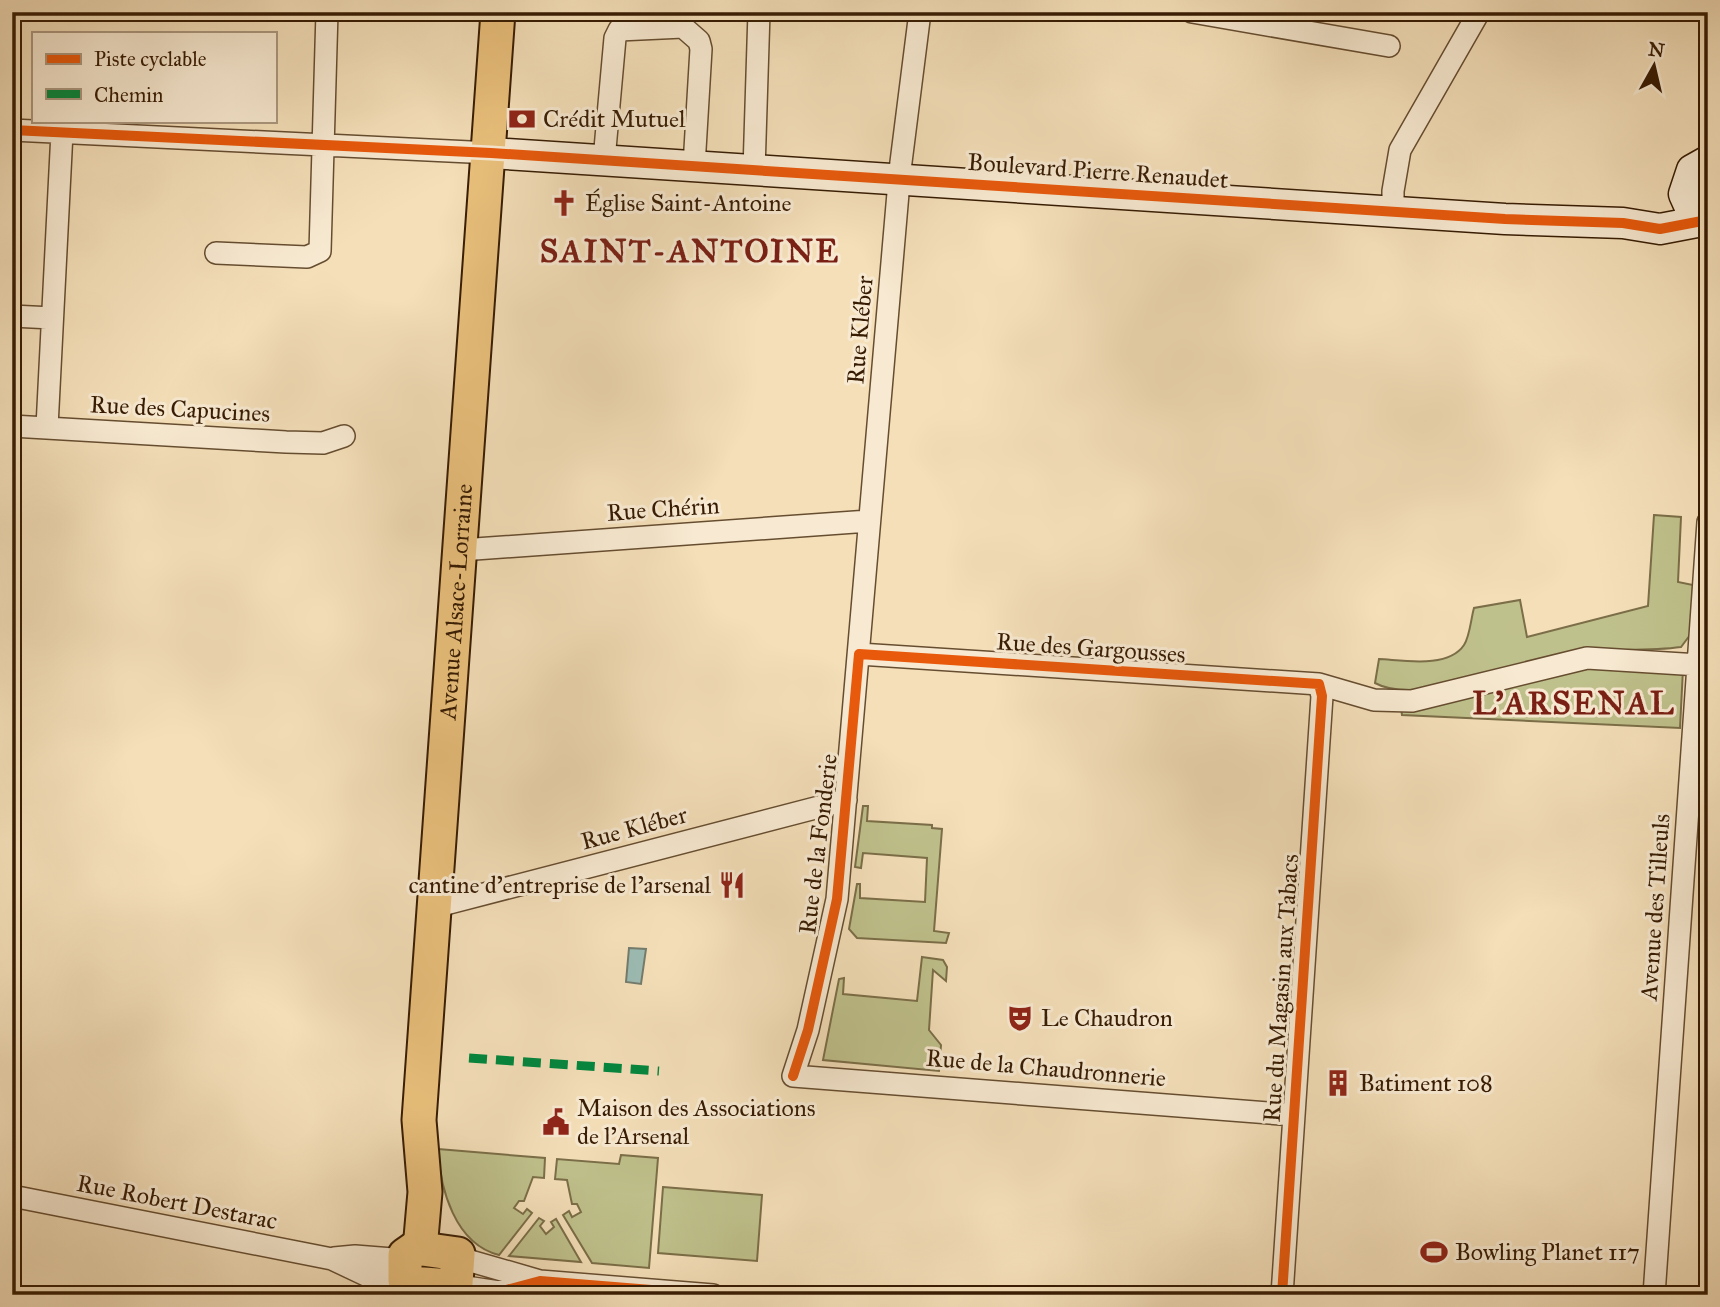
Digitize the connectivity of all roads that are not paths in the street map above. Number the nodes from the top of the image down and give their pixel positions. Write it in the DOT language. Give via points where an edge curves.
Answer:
graph roads {
  1 [pos="327,12"];
  2 [pos="498,12"];
  3 [pos="759,12"];
  4 [pos="920,12"];
  5 [pos="1192,12"];
  6 [pos="1479,12"];
  7 [pos="1389,46"];
  8 [pos="12,130"];
  9 [pos="62,132"];
  10 [pos="325,145"];
  11 [pos="491,153"];
  12 [pos="604,160"];
  13 [pos="1708,161"];
  14 [pos="694,166"];
  15 [pos="754,170"];
  16 [pos="901,180"];
  17 [pos="1684,194"];
  18 [pos="1393,211"];
  19 [pos="1705,222"];
  20 [pos="1623,223"];
  21 [pos="227,253"];
  22 [pos="12,316"];
  23 [pos="52,318"];
  24 [pos="12,426"];
  25 [pos="47,427"];
  26 [pos="344,436"];
  27 [pos="869,521"];
  28 [pos="1708,522"];
  29 [pos="461,550"];
  30 [pos="859,654"];
  31 [pos="1699,665"];
  32 [pos="1319,684"];
  33 [pos="846,800"];
  34 [pos="435,906"];
  35 [pos="793,1076"];
  36 [pos="1294,1115"];
  37 [pos="12,1196"];
  38 [pos="427,1270"];
  39 [pos="713,1295"];
  40 [pos="1282,1295"];
  41 [pos="1654,1295"];
  1 -- 10 [label="street"];
  2 -- 11 [label="main road, Avenue Alsace-Lorraine"];
  3 -- 15 [label="street"];
  4 -- 16 [label="street, Rue Kléber"];
  5 -- 7 [label="street"];
  6 -- 18 [label="street" via="1400,150"];
  8 -- 9 [label="street"];
  9 -- 10 [label="street"];
  9 -- 23 [label="street"];
  10 -- 11 [label="street"];
  10 -- 21 [label="street" via="320,251 307,257"];
  11 -- 12 [label="street, Boulevard Pierre Renaudet"];
  11 -- 29 [label="main road, Avenue Alsace-Lorraine"];
  12 -- 14 [label="street, Boulevard Pierre Renaudet"];
  12 -- 14 [label="street" via="615,38 620,30 683,27 694,34 701,49"];
  13 -- 17 [label="street" via="1692,170"];
  14 -- 15 [label="street, Boulevard Pierre Renaudet"];
  15 -- 16 [label="street, Boulevard Pierre Renaudet"];
  16 -- 18 [label="street, Boulevard Pierre Renaudet"];
  16 -- 27 [label="street, Rue Kléber"];
  17 -- 19 [label="street" via="1693,214"];
  17 -- 20 [label="street, Boulevard Pierre Renaudet" via="1665,207"];
  18 -- 20 [label="street, Boulevard Pierre Renaudet"];
  19 -- 20 [label="street, Boulevard Pierre Renaudet" via="1660,229"];
  22 -- 23 [label="street"];
  23 -- 25 [label="street"];
  24 -- 25 [label="street, Rue des Capucines"];
  25 -- 26 [label="street, Rue des Capucines" via="286,442 323,443"];
  27 -- 29 [label="street, Rue Chérin"];
  27 -- 30 [label="street, Rue Kléber"];
  28 -- 31 [label="street, Avenue des Tilleuls"];
  29 -- 34 [label="main road, Avenue Alsace-Lorraine"];
  30 -- 32 [label="street, Rue des Gargousses"];
  30 -- 33 [label="street, Rue de la Fonderie"];
  31 -- 32 [label="street, Rue des Gargousses" via="1587,658 1412,701 1374,700"];
  31 -- 41 [label="street, Avenue des Tilleuls"];
  32 -- 36 [label="street, Rue du Magasin aux Tabacs" via="1322,696"];
  33 -- 34 [label="street, Rue Kléber"];
  33 -- 35 [label="street, Rue de la Fonderie" via="837,899"];
  34 -- 38 [label="main road, Avenue Alsace-Lorraine" via="419,1120"];
  35 -- 36 [label="street, Rue de la Chaudronnerie"];
  36 -- 40 [label="street, Rue du Magasin aux Tabacs"];
  37 -- 38 [label="street, Rue Robert Destarac" via="332,1259 355,1255"];
  38 -- 39 [label="street, Rue Robert Destarac" via="499,1292 540,1280"];
}
